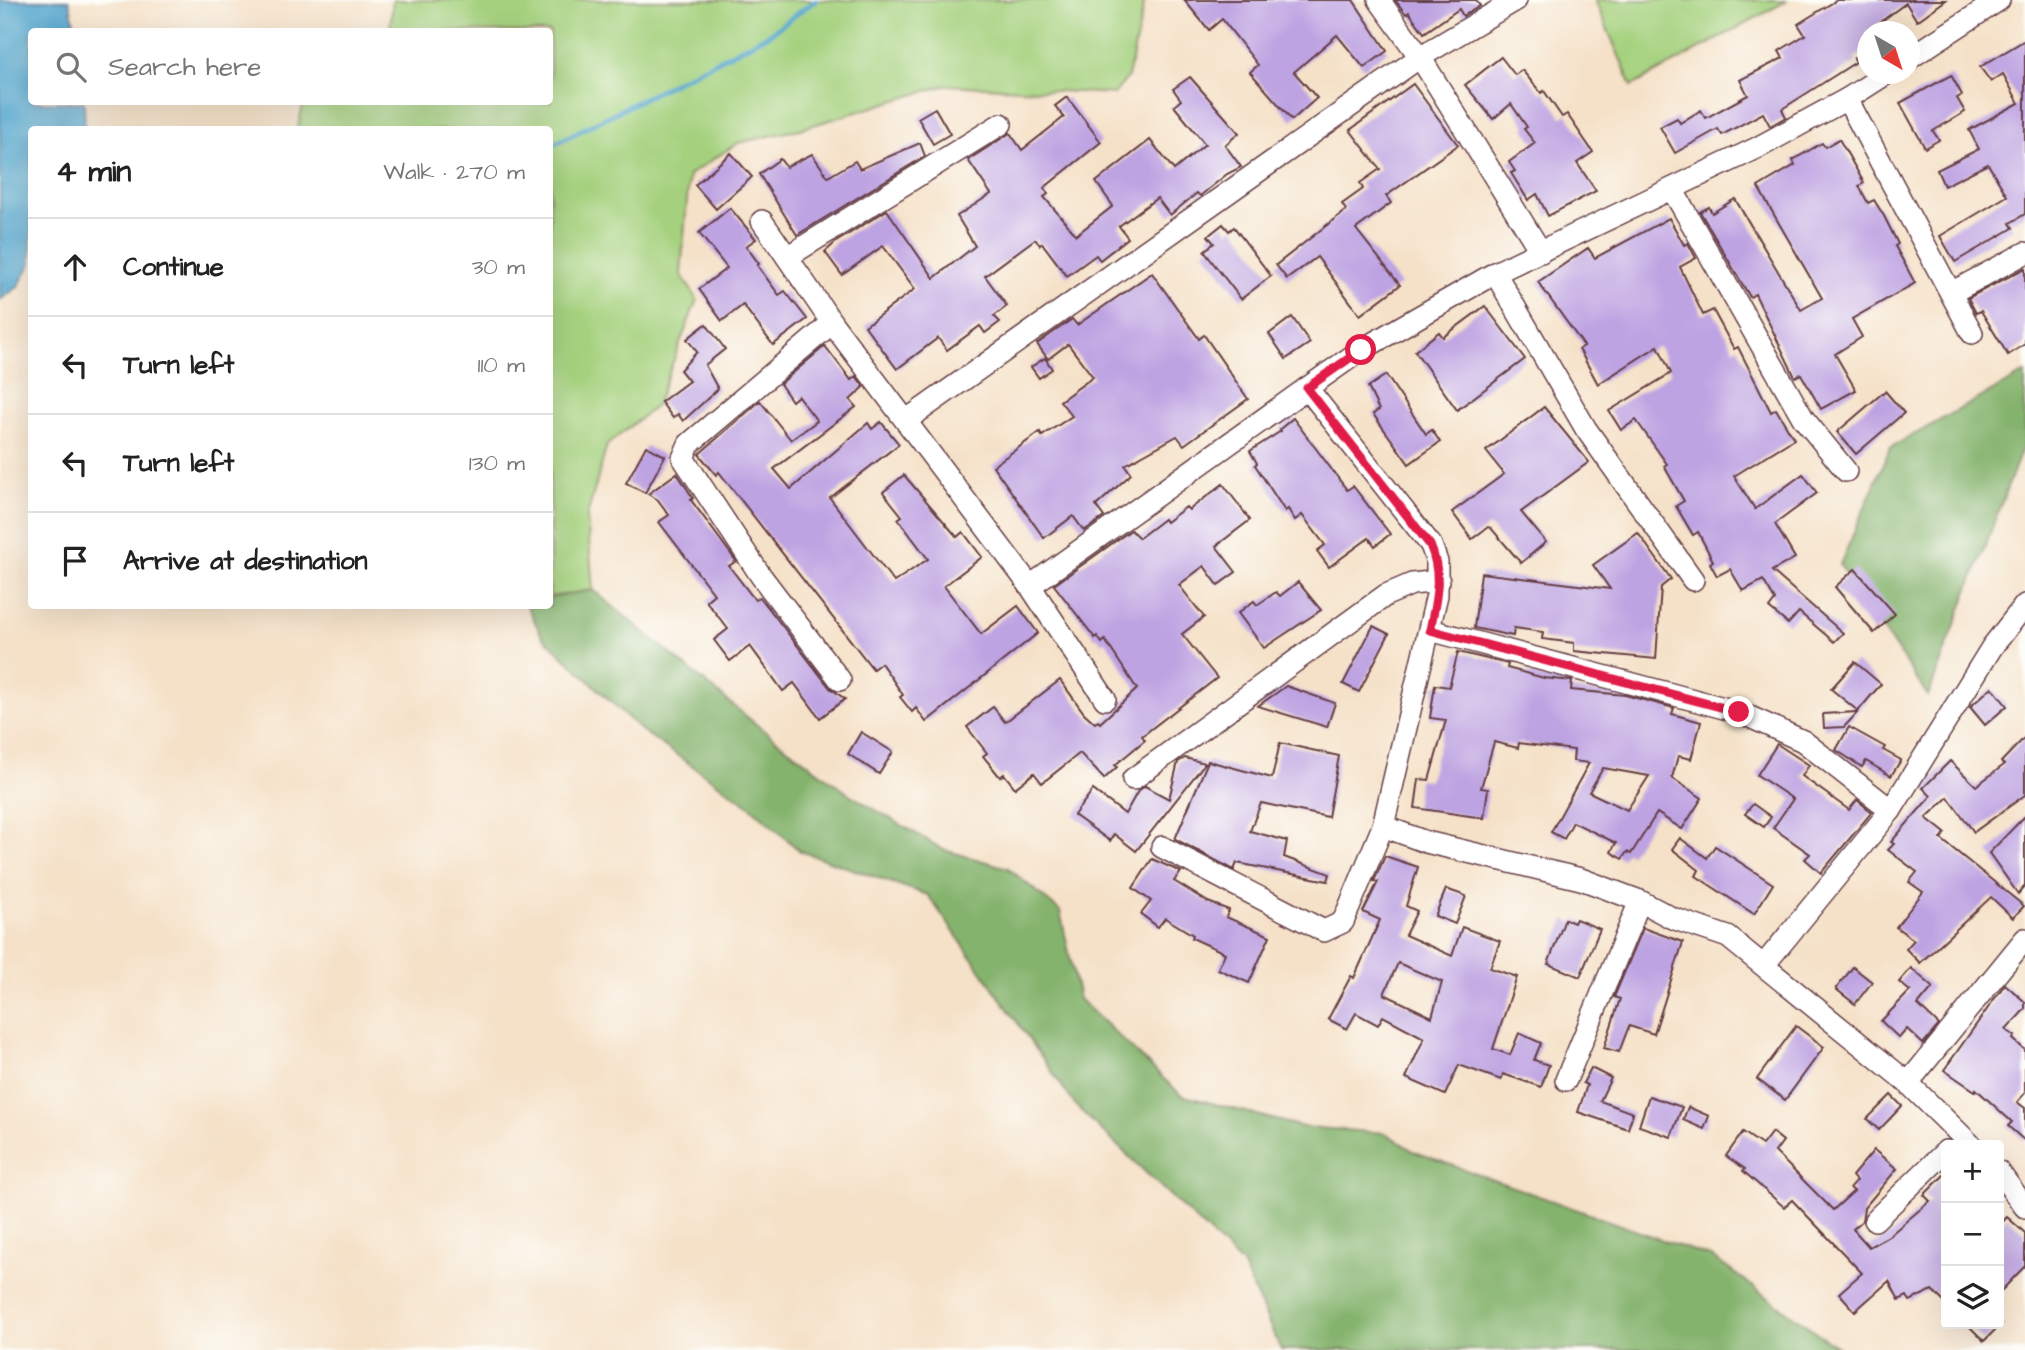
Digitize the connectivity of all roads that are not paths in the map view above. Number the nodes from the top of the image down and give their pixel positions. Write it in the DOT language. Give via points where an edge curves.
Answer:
graph roads {
  1 [pos="1379,0"];
  2 [pos="1516,0"];
  3 [pos="1999,0"];
  4 [pos="1920,51"];
  5 [pos="1420,57"];
  6 [pos="1870,84"];
  7 [pos="1847,99"];
  8 [pos="1001,124"];
  9 [pos="1672,189"];
  10 [pos="762,221"];
  11 [pos="1541,252"];
  12 [pos="2025,253"];
  13 [pos="787,257"];
  14 [pos="1494,273"];
  15 [pos="1951,293"];
  16 [pos="832,323"];
  17 [pos="1972,333"];
  18 [pos="1307,388"];
  19 [pos="908,419"];
  20 [pos="1846,471"];
  21 [pos="1693,580"];
  22 [pos="1439,581"];
  23 [pos="1030,586"];
  24 [pos="2025,605"];
  25 [pos="1430,630"];
  26 [pos="840,680"];
  27 [pos="1105,699"];
  28 [pos="1133,779"];
  29 [pos="1891,810"];
  30 [pos="1383,826"];
  31 [pos="1162,847"];
  32 [pos="1640,901"];
  33 [pos="2025,939"];
  34 [pos="1764,965"];
  35 [pos="1566,1080"];
  36 [pos="1908,1083"];
  37 [pos="1954,1140"];
  38 [pos="1941,1159"];
  39 [pos="2004,1179"];
  40 [pos="2025,1207"];
  41 [pos="1875,1220"];
  1 -- 5 [label="street"];
  2 -- 5 [label="street"];
  3 -- 4 [label="street"];
  5 -- 11 [label="street"];
  5 -- 19 [label="street"];
  6 -- 7 [label="street"];
  7 -- 9 [label="street"];
  7 -- 15 [label="street"];
  8 -- 13 [label="street"];
  9 -- 11 [label="street"];
  9 -- 20 [label="street" via="1803,418"];
  10 -- 13 [label="street"];
  11 -- 14 [label="street"];
  12 -- 15 [label="street"];
  13 -- 16 [label="street"];
  14 -- 18 [label="street" via="1361,350"];
  14 -- 21 [label="street" via="1587,429"];
  15 -- 17 [label="street"];
  16 -- 19 [label="street"];
  16 -- 26 [label="street" via="689,443 683,458 754,566"];
  18 -- 22 [label="street" via="1430,545"];
  18 -- 23 [label="street"];
  19 -- 23 [label="street"];
  22 -- 25 [label="street"];
  22 -- 28 [label="street" via="1412,584 1386,595"];
  23 -- 27 [label="street"];
  24 -- 29 [label="street" via="1992,647"];
  25 -- 29 [label="street" via="1739,712 1803,741"];
  25 -- 30 [label="street"];
  29 -- 34 [label="street"];
  30 -- 31 [label="street" via="1343,922 1324,931"];
  30 -- 32 [label="street" via="1426,842 1581,879"];
  32 -- 34 [label="street" via="1672,918 1728,937"];
  32 -- 35 [label="street"];
  33 -- 36 [label="street"];
  34 -- 36 [label="street"];
  36 -- 37 [label="street"];
  38 -- 41 [label="street"];
  39 -- 40 [label="street"];
}
